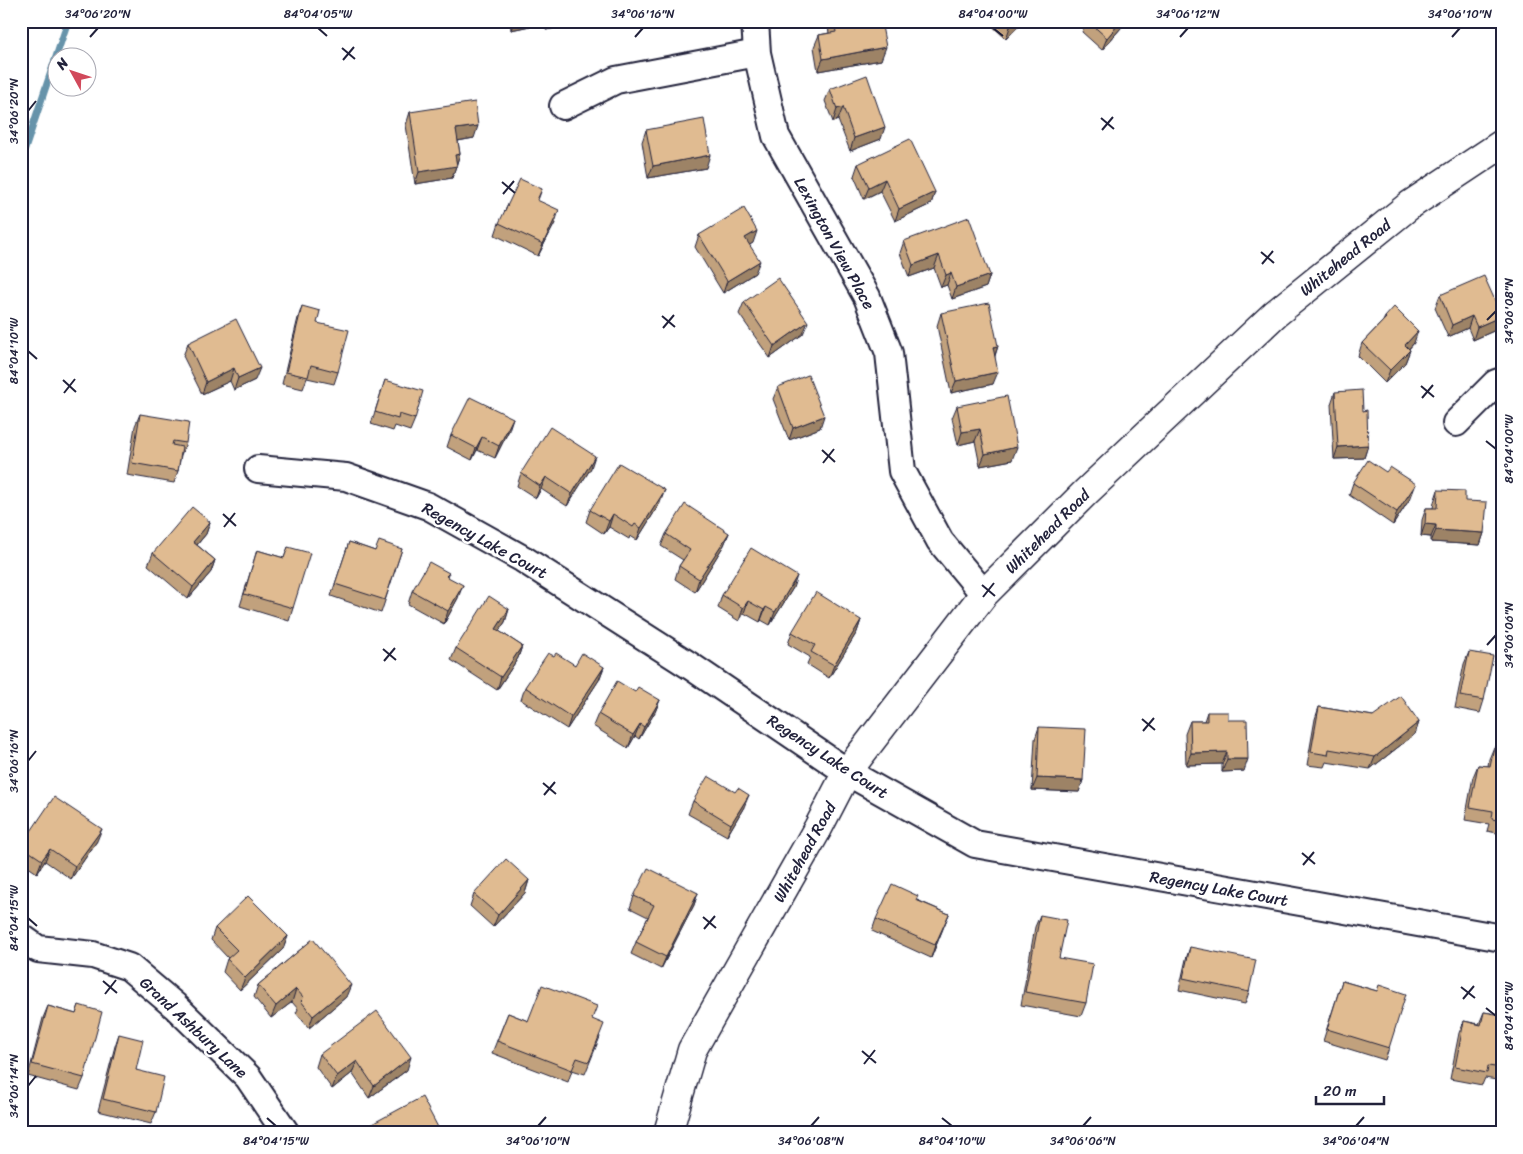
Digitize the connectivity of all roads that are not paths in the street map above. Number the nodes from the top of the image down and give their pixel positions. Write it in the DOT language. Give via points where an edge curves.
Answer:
graph roads {
  1 [pos="755,21"];
  2 [pos="757,53"];
  3 [pos="563,106"];
  4 [pos="1502,144"];
  5 [pos="1502,381"];
  6 [pos="1456,423"];
  7 [pos="258,469"];
  8 [pos="984,594"];
  9 [pos="847,772"];
  10 [pos="21,937"];
  11 [pos="1502,938"];
  12 [pos="286,1133"];
  13 [pos="668,1133"];
  1 -- 2 [label="street, Lexington View Place"];
  2 -- 3 [label="street" via="616,80"];
  2 -- 8 [label="street, Lexington View Place" via="776,136 868,297 889,353 902,471 940,541"];
  4 -- 8 [label="street, Whitehead Road" via="1410,205 1275,314 1086,492"];
  5 -- 6 [label="street"];
  7 -- 9 [label="street, Regency Lake Court" via="346,477 428,506 531,564 822,752"];
  8 -- 9 [label="street, Whitehead Road"];
  9 -- 11 [label="street, Regency Lake Court" via="975,844"];
  9 -- 13 [label="street, Whitehead Road" via="814,837 692,1050"];
  10 -- 12 [label="street, Grand Ashbury Lane" via="38,949 93,955 130,968 175,1006 248,1077"];
}
